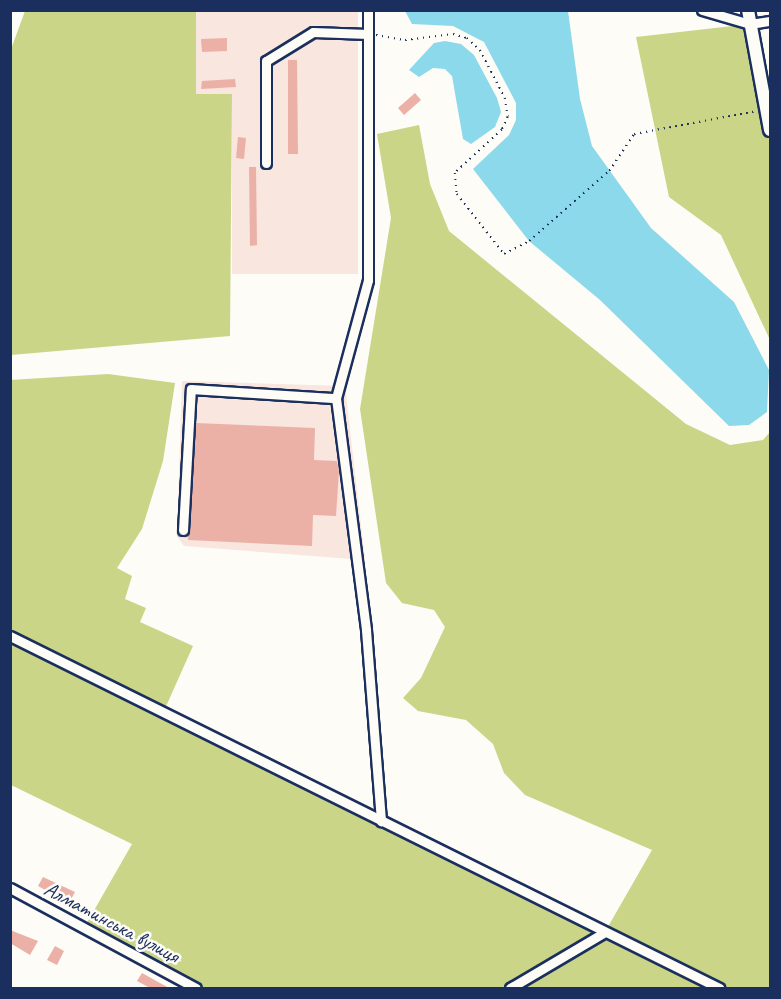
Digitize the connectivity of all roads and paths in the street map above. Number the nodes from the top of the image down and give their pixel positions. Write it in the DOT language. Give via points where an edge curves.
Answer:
graph roads {
  1 [pos="368,10"];
  2 [pos="702,10"];
  3 [pos="748,10"];
  4 [pos="771,21"];
  5 [pos="750,24"];
  6 [pos="368,34"];
  7 [pos="766,109"];
  8 [pos="771,130"];
  9 [pos="266,163"];
  10 [pos="336,398"];
  11 [pos="183,530"];
  12 [pos="10,636"];
  13 [pos="381,821"];
  14 [pos="10,888"];
  15 [pos="605,932"];
  16 [pos="183,986"];
  17 [pos="196,988"];
  18 [pos="510,988"];
  19 [pos="719,988"];
  1 -- 6 [label="street"];
  2 -- 5 [label="street"];
  3 -- 5 [label="main road"];
  4 -- 5 [label="street"];
  5 -- 7 [label="main road"];
  6 -- 7 [label="path" via="405,40 453,34 468,38 480,50 505,98 508,117 502,130 455,173 457,194 504,254 529,241 609,171 634,134"];
  6 -- 9 [label="street" via="313,32 266,61"];
  6 -- 10 [label="street" via="372,198 368,280"];
  7 -- 8 [label="main road"];
  10 -- 11 [label="street" via="191,390"];
  10 -- 13 [label="street" via="366,630"];
  12 -- 13 [label="street"];
  13 -- 15 [label="street"];
  14 -- 16 [label="street, Алматинська вулиця"];
  15 -- 18 [label="street"];
  15 -- 19 [label="street"];
  16 -- 17 [label="street, Алматинська вулиця"];
}
